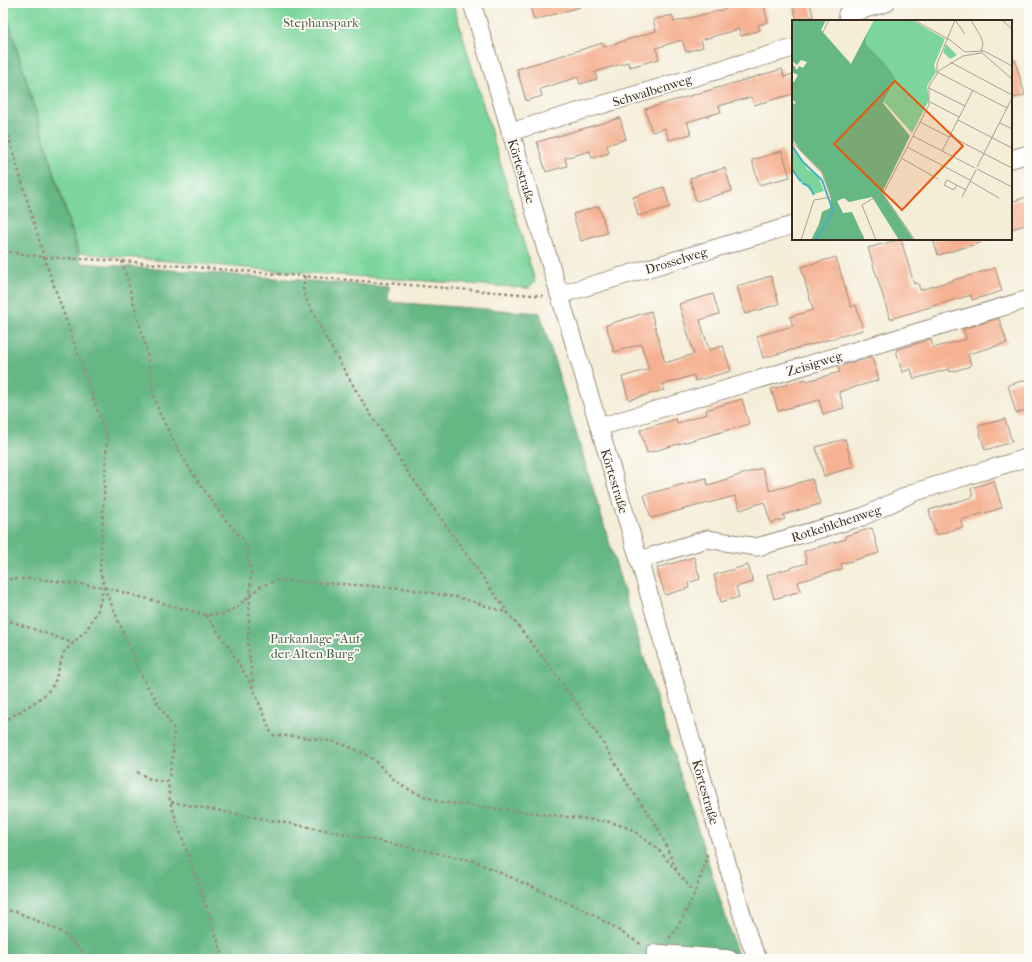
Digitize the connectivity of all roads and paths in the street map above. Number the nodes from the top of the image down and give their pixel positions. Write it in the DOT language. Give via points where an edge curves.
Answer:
graph roads {
  1 [pos="472,3"];
  2 [pos="886,3"];
  3 [pos="846,13"];
  4 [pos="792,48"];
  5 [pos="3,118"];
  6 [pos="510,132"];
  7 [pos="1029,154"];
  8 [pos="1012,159"];
  9 [pos="792,225"];
  10 [pos="3,251"];
  11 [pos="44,257"];
  12 [pos="122,262"];
  13 [pos="305,276"];
  14 [pos="559,295"];
  15 [pos="1029,299"];
  16 [pos="599,427"];
  17 [pos="1029,458"];
  18 [pos="639,560"];
  19 [pos="3,579"];
  20 [pos="104,587"];
  21 [pos="250,595"];
  22 [pos="508,613"];
  23 [pos="206,615"];
  24 [pos="10,621"];
  25 [pos="74,644"];
  26 [pos="253,688"];
  27 [pos="3,722"];
  28 [pos="137,772"];
  29 [pos="168,782"];
  30 [pos="170,802"];
  31 [pos="709,848"];
  32 [pos="677,871"];
  33 [pos="694,892"];
  34 [pos="3,910"];
  35 [pos="655,953"];
  36 [pos="3,956"];
  37 [pos="89,958"];
  38 [pos="218,959"];
  39 [pos="224,959"];
  40 [pos="729,959"];
  41 [pos="758,959"];
  1 -- 6 [label="street, Körtestraße"];
  2 -- 3 [label="street"];
  4 -- 6 [label="street, Schwalbenweg"];
  5 -- 11 [label="path"];
  6 -- 14 [label="street, Körtestraße"];
  7 -- 8 [label="street"];
  9 -- 14 [label="street, Drosselweg"];
  10 -- 11 [label="path"];
  11 -- 12 [label="path"];
  11 -- 20 [label="path" via="107,437 100,570"];
  12 -- 13 [label="path"];
  12 -- 21 [label="path" via="146,347 159,412 198,483 247,548 251,573"];
  13 -- 14 [label="path" via="544,296"];
  13 -- 22 [label="path" via="305,297 364,404 406,469"];
  14 -- 16 [label="street, Körtestraße"];
  15 -- 16 [label="street, Zeisigweg"];
  16 -- 18 [label="street, Körtestraße"];
  17 -- 18 [label="street, Rotkehlchenweg" via="915,492 862,517 757,546 707,539"];
  18 -- 41 [label="street, Körtestraße" via="745,927"];
  19 -- 20 [label="path" via="39,579"];
  20 -- 23 [label="path"];
  20 -- 25 [label="path" via="98,610"];
  20 -- 29 [label="path" via="143,679 174,729 174,755"];
  21 -- 22 [label="path" via="261,586 278,580 328,582 403,588 461,598"];
  21 -- 23 [label="path" via="225,614"];
  21 -- 26 [label="path" via="248,643"];
  22 -- 32 [label="path" via="564,687 657,826"];
  23 -- 26 [label="path" via="229,647"];
  24 -- 25 [label="path"];
  25 -- 27 [label="path" via="64,652 54,684 46,694"];
  26 -- 32 [label="path" via="272,735 307,737 340,743 368,756 400,784 440,802 611,822 631,829 658,849"];
  28 -- 29 [label="path" via="152,780"];
  29 -- 30 [label="path"];
  30 -- 35 [label="path" via="474,860 591,913"];
  30 -- 39 [label="path"];
  31 -- 33 [label="path"];
  32 -- 33 [label="path"];
  33 -- 35 [label="path" via="677,929"];
  34 -- 37 [label="path" via="17,912 62,932"];
  35 -- 40 [label="street"];
  36 -- 37 [label="path"];
  37 -- 38 [label="path"];
}
